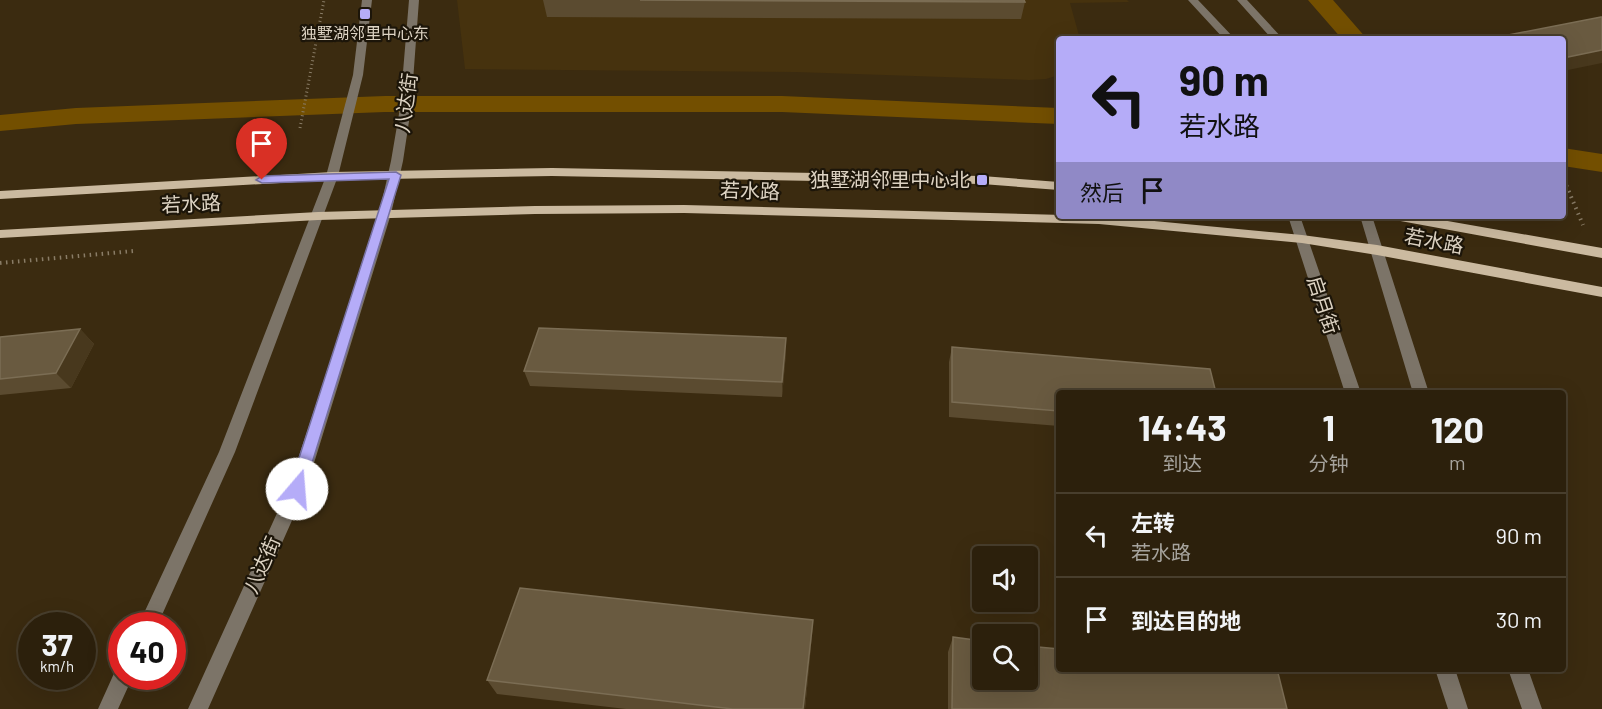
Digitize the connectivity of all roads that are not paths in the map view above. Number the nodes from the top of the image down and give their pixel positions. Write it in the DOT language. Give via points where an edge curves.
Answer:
graph roads {
  1 [pos="367,0"];
  2 [pos="414,0"];
  3 [pos="1193,0"];
  4 [pos="1242,0"];
  5 [pos="1227,36"];
  6 [pos="1275,36"];
  7 [pos="396,175"];
  8 [pos="332,176"];
  9 [pos="1056,186"];
  10 [pos="0,195"];
  11 [pos="385,214"];
  12 [pos="318,216"];
  13 [pos="1056,219"];
  14 [pos="1064,219"];
  15 [pos="1295,219"];
  16 [pos="1367,219"];
  17 [pos="1412,219"];
  18 [pos="0,234"];
  19 [pos="1302,239"];
  20 [pos="1377,250"];
  21 [pos="1602,253"];
  22 [pos="1602,292"];
  23 [pos="1352,390"];
  24 [pos="1420,390"];
  25 [pos="153,612"];
  26 [pos="1445,672"];
  27 [pos="1519,672"];
  28 [pos="117,690"];
  29 [pos="108,709"];
  30 [pos="198,709"];
  31 [pos="1458,709"];
  32 [pos="1532,709"];
  1 -- 8 [label="street" via="358,75"];
  2 -- 7 [label="street, 八达街" via="411,74"];
  3 -- 5 [label="street"];
  4 -- 6 [label="street"];
  7 -- 8 [label="main road, 若水路"];
  7 -- 9 [label="main road, 若水路" via="552,172 982,180"];
  7 -- 11 [label="street, 八达街"];
  8 -- 10 [label="main road, 若水路"];
  8 -- 12 [label="street"];
  11 -- 12 [label="main road, 若水路"];
  11 -- 13 [label="main road, 若水路" via="684,209"];
  11 -- 30 [label="street, 八达街" via="297,489"];
  12 -- 18 [label="main road, 若水路"];
  12 -- 25 [label="street" via="227,452"];
  14 -- 19 [label="main road, 若水路"];
  15 -- 19 [label="street, 启月街"];
  16 -- 20 [label="street"];
  17 -- 21 [label="main road, 若水路"];
  19 -- 20 [label="main road, 若水路"];
  19 -- 23 [label="street, 启月街"];
  20 -- 22 [label="main road, 若水路"];
  20 -- 24 [label="street"];
  26 -- 31 [label="street"];
  27 -- 32 [label="street"];
  28 -- 29 [label="street"];
}
